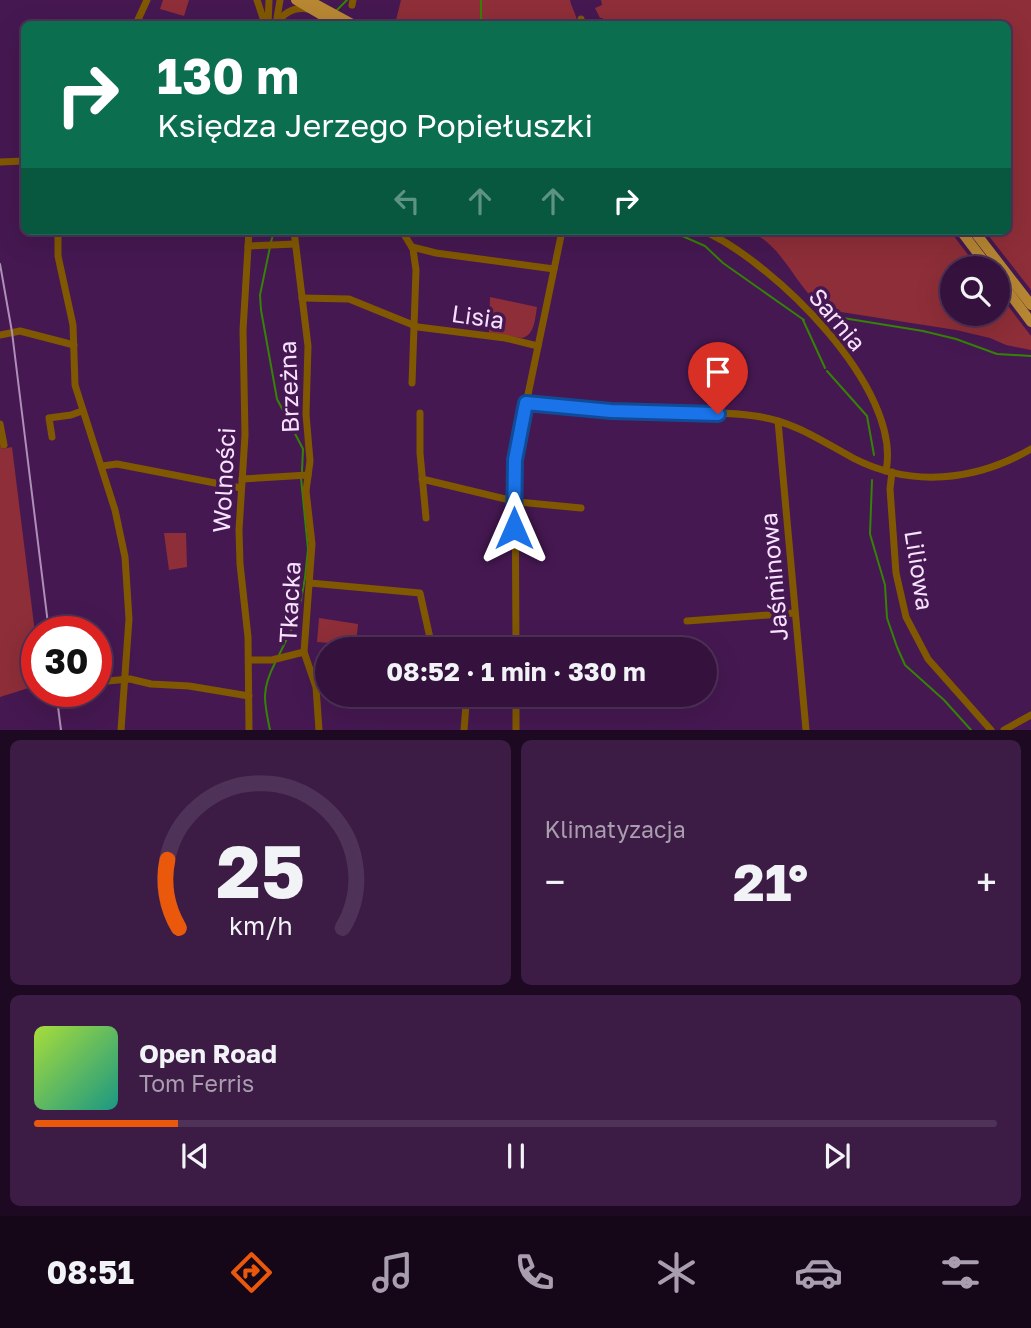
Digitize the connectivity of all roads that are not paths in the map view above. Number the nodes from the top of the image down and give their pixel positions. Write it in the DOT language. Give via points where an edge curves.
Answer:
graph roads {
  1 [pos="147,0"];
  2 [pos="257,0"];
  3 [pos="270,0"];
  4 [pos="279,0"];
  5 [pos="296,0"];
  6 [pos="308,0"];
  7 [pos="313,11"];
  8 [pos="328,16"];
  9 [pos="137,21"];
  10 [pos="265,21"];
  11 [pos="266,21"];
  12 [pos="276,21"];
  13 [pos="278,21"];
  14 [pos="336,21"];
  15 [pos="21,161"];
  16 [pos="0,162"];
  17 [pos="58,235"];
  18 [pos="248,235"];
  19 [pos="295,235"];
  20 [pos="404,235"];
  21 [pos="561,235"];
  22 [pos="712,235"];
  23 [pos="964,235"];
  24 [pos="977,235"];
  25 [pos="295,244"];
  26 [pos="248,246"];
  27 [pos="412,247"];
  28 [pos="980,256"];
  29 [pos="554,269"];
  30 [pos="1010,294"];
  31 [pos="302,298"];
  32 [pos="1031,305"];
  33 [pos="1031,322"];
  34 [pos="413,325"];
  35 [pos="0,335"];
  36 [pos="74,345"];
  37 [pos="538,346"];
  38 [pos="412,383"];
  39 [pos="526,403"];
  40 [pos="82,411"];
  41 [pos="420,412"];
  42 [pos="778,421"];
  43 [pos="0,424"];
  44 [pos="52,437"];
  45 [pos="4,445"];
  46 [pos="1031,449"];
  47 [pos="102,466"];
  48 [pos="889,472"];
  49 [pos="308,474"];
  50 [pos="422,479"];
  51 [pos="242,484"];
  52 [pos="514,501"];
  53 [pos="580,508"];
  54 [pos="426,518"];
  55 [pos="310,583"];
  56 [pos="795,613"];
  57 [pos="687,621"];
  58 [pos="430,637"];
  59 [pos="516,637"];
  60 [pos="304,652"];
  61 [pos="249,660"];
  62 [pos="125,678"];
  63 [pos="112,680"];
  64 [pos="249,696"];
  65 [pos="466,707"];
  66 [pos="516,707"];
  67 [pos="1031,715"];
  68 [pos="121,730"];
  69 [pos="249,730"];
  70 [pos="320,730"];
  71 [pos="464,730"];
  72 [pos="516,730"];
  73 [pos="806,730"];
  74 [pos="991,730"];
  75 [pos="1004,730"];
  1 -- 9 [label="street"];
  2 -- 10 [label="street"];
  3 -- 11 [label="street"];
  4 -- 12 [label="street"];
  5 -- 7 [label="main road"];
  6 -- 8 [label="main road"];
  7 -- 8 [label="main road"];
  7 -- 13 [label="street" via="295,9"];
  8 -- 14 [label="main road"];
  15 -- 16 [label="street"];
  17 -- 36 [label="street"];
  18 -- 26 [label="street, Wolności"];
  19 -- 25 [label="street, Brzeżna"];
  20 -- 27 [label="street"];
  21 -- 29 [label="street"];
  22 -- 48 [label="street, Sarnia" via="775,277 844,355 875,408 886,441"];
  23 -- 28 [label="main road"];
  24 -- 32 [label="main road"];
  25 -- 26 [label="street"];
  25 -- 31 [label="street, Brzeżna"];
  26 -- 51 [label="street, Wolności"];
  27 -- 29 [label="street"];
  27 -- 34 [label="street" via="417,283"];
  29 -- 37 [label="street"];
  30 -- 33 [label="main road"];
  31 -- 34 [label="street" via="356,300"];
  31 -- 49 [label="street, Brzeżna" via="308,346"];
  34 -- 37 [label="street, Lisia"];
  34 -- 38 [label="street"];
  35 -- 36 [label="street" via="20,331"];
  36 -- 40 [label="street" via="74,383"];
  37 -- 39 [label="street"];
  39 -- 42 [label="street" via="744,415"];
  39 -- 52 [label="street" via="515,457"];
  40 -- 44 [label="street" via="49,418"];
  40 -- 47 [label="street"];
  41 -- 50 [label="street"];
  42 -- 48 [label="street"];
  42 -- 56 [label="street, Jaśminowa"];
  43 -- 45 [label="street"];
  46 -- 48 [label="street" via="1000,465 965,475 931,478"];
  47 -- 51 [label="street" via="117,464"];
  47 -- 62 [label="street" via="128,577"];
  48 -- 74 [label="street, Liliowa" via="896,573 906,617 932,665"];
  49 -- 51 [label="street"];
  49 -- 55 [label="street, Tkacka"];
  50 -- 52 [label="street"];
  50 -- 54 [label="street"];
  51 -- 61 [label="street, Wolności" via="240,564"];
  52 -- 53 [label="street"];
  52 -- 59 [label="street"];
  55 -- 58 [label="street" via="420,593"];
  55 -- 60 [label="street, Tkacka"];
  56 -- 57 [label="street"];
  56 -- 73 [label="street, Jaśminowa"];
  60 -- 61 [label="street" via="276,660"];
  60 -- 70 [label="street, Tkacka" via="316,687"];
  61 -- 64 [label="street, Wolności"];
  62 -- 63 [label="street"];
  62 -- 64 [label="street"];
  62 -- 68 [label="street"];
  64 -- 69 [label="street, Wolności"];
  65 -- 71 [label="street"];
  66 -- 72 [label="street"];
  67 -- 75 [label="street"];
}
